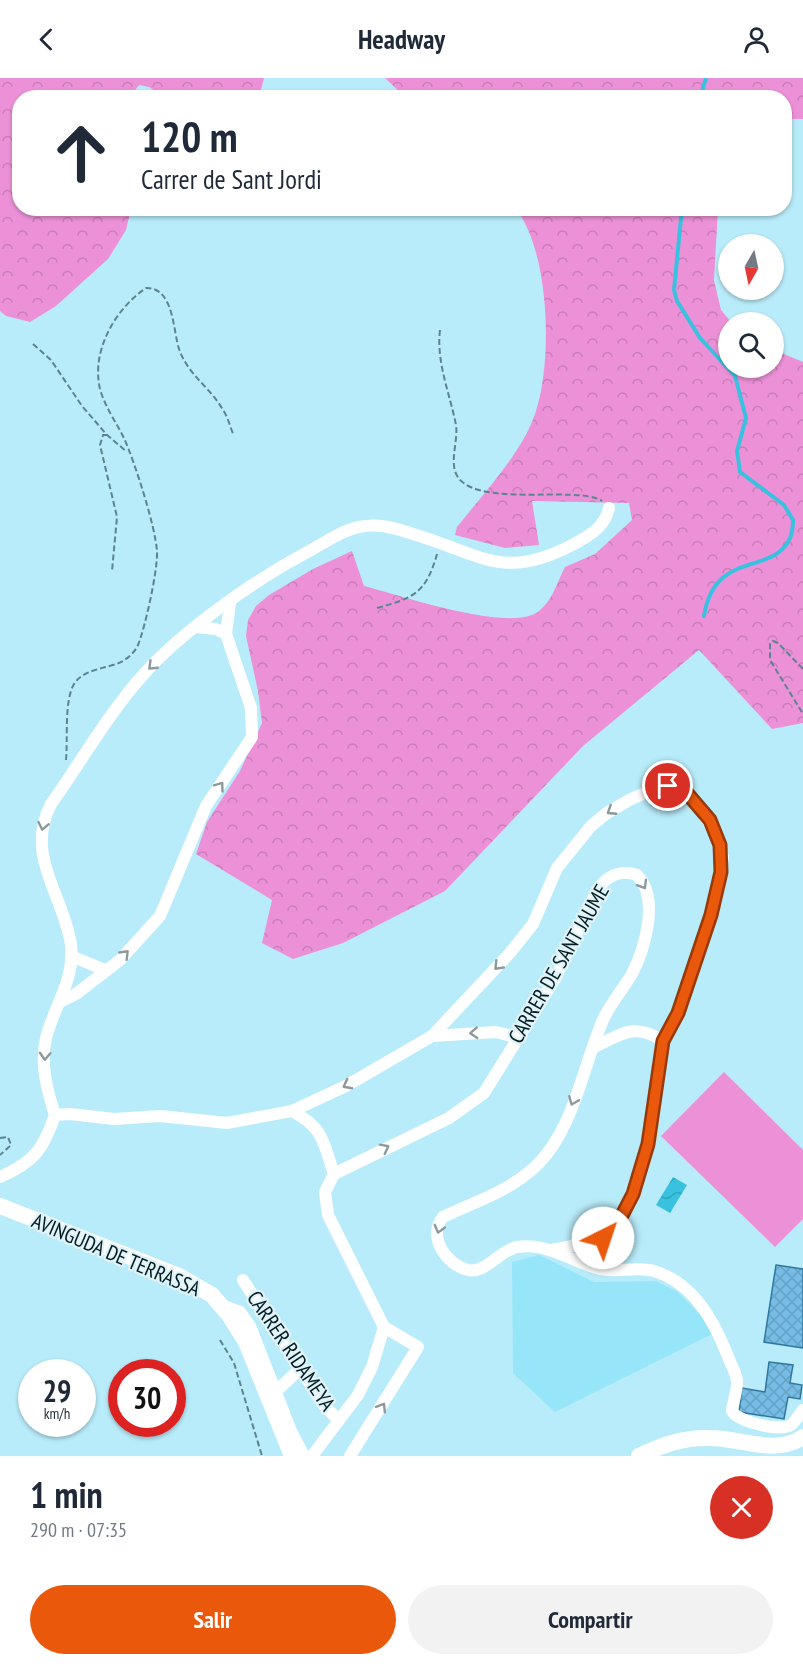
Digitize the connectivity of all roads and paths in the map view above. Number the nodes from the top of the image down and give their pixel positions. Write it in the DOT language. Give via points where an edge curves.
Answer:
graph roads {
  1 [pos="440,330"];
  2 [pos="33,344"];
  3 [pos="107,435"];
  4 [pos="234,436"];
  5 [pos="128,453"];
  6 [pos="609,508"];
  7 [pos="440,543"];
  8 [pos="112,571"];
  9 [pos="230,603"];
  10 [pos="377,608"];
  11 [pos="195,627"];
  12 [pos="226,634"];
  13 [pos="803,669"];
  14 [pos="803,714"];
  15 [pos="65,763"];
  16 [pos="71,956"];
  17 [pos="105,970"];
  18 [pos="62,1001"];
  19 [pos="432,1036"];
  20 [pos="516,1037"];
  21 [pos="663,1041"];
  22 [pos="594,1047"];
  23 [pos="292,1111"];
  24 [pos="55,1115"];
  25 [pos="0,1138"];
  26 [pos="0,1155"];
  27 [pos="334,1174"];
  28 [pos="1,1178"];
  29 [pos="0,1206"];
  30 [pos="0,1214"];
  31 [pos="18,1214"];
  32 [pos="552,1250"];
  33 [pos="243,1280"];
  34 [pos="384,1327"];
  35 [pos="220,1340"];
  36 [pos="301,1368"];
  37 [pos="272,1396"];
  38 [pos="803,1410"];
  39 [pos="339,1420"];
  40 [pos="803,1437"];
  41 [pos="262,1456"];
  42 [pos="292,1456"];
  43 [pos="304,1456"];
  44 [pos="312,1456"];
  45 [pos="350,1456"];
  46 [pos="639,1456"];
  1 -- 6 [label="path" via="441,360 456,428 454,468 459,478 472,487 495,492 594,496"];
  2 -- 3 [label="path" via="51,360"];
  3 -- 5 [label="path"];
  3 -- 8 [label="path" via="103,435 100,445 117,517"];
  4 -- 5 [label="path" via="222,409 183,359 167,302 154,289 146,288 114,322 99,357 101,392"];
  5 -- 15 [label="path" via="155,540 155,569 134,651 120,662 82,676 72,689"];
  6 -- 7 [label="street" via="595,532 531,562 490,561"];
  7 -- 9 [label="street" via="384,526 353,529 282,566"];
  7 -- 10 [label="path" via="429,575 416,595"];
  9 -- 11 [label="street"];
  9 -- 12 [label="street"];
  11 -- 12 [label="street"];
  11 -- 16 [label="street, one-way" via="143,675 45,815 40,846 68,933"];
  17 -- 12 [label="street, one-way" via="120,960 160,916 206,806 252,737 252,708"];
  13 -- 14 [label="path" via="778,643 770,644 770,660"];
  16 -- 17 [label="street"];
  16 -- 18 [label="street"];
  17 -- 18 [label="street"];
  18 -- 24 [label="street, one-way" via="45,1048 44,1075"];
  20 -- 19 [label="street, one-way" via="496,1032"];
  21 -- 19 [label="street, one-way" via="678,1013 711,915 723,857 716,831 703,812 686,792 668,786 631,799 607,813 584,834 557,868 526,936"];
  19 -- 23 [label="street, one-way" via="346,1086"];
  20 -- 22 [label="street, CARRER DE SANT JAUME, one-way" via="556,977 597,890 610,876 631,873 642,880 648,893 644,937 633,972 604,1018"];
  27 -- 20 [label="street, CARRER DE SANT JAUME, one-way" via="449,1118 478,1099"];
  21 -- 22 [label="street" via="649,1031 639,1030"];
  21 -- 32 [label="street" via="648,1144 625,1212 610,1233 597,1241"];
  22 -- 32 [label="street, CARRER DE SANT JAUME, one-way" via="560,1131 540,1162 508,1188 443,1217 438,1223 439,1246 468,1270 476,1270 515,1247"];
  23 -- 24 [label="street" via="227,1123 160,1116 114,1119"];
  23 -- 27 [label="street" via="317,1127"];
  24 -- 28 [label="street" via="36,1155 25,1166"];
  25 -- 26 [label="path" via="8,1137 11,1145"];
  27 -- 34 [label="street" via="325,1192 327,1215"];
  29 -- 31 [label="street, AVINGUDA DE TERRASSA"];
  30 -- 31 [label="street, AVINGUDA DE TERRASSA"];
  31 -- 37 [label="street, AVINGUDA DE TERRASSA" via="198,1285 221,1305 246,1342"];
  32 -- 38 [label="street" via="600,1269 651,1270 682,1286 717,1327 737,1383 732,1411 735,1416 784,1427 791,1425"];
  33 -- 36 [label="street, CARRER RIDAMEYA"];
  34 -- 39 [label="street" via="372,1367"];
  45 -- 34 [label="street, one-way" via="418,1347"];
  35 -- 41 [label="path" via="234,1363"];
  36 -- 37 [label="street"];
  36 -- 39 [label="street, CARRER RIDAMEYA" via="325,1407"];
  37 -- 42 [label="street, AVINGUDA DE TERRASSA"];
  37 -- 43 [label="street"];
  39 -- 44 [label="street"];
  40 -- 46 [label="street" via="776,1450 723,1438 691,1439"];
}
